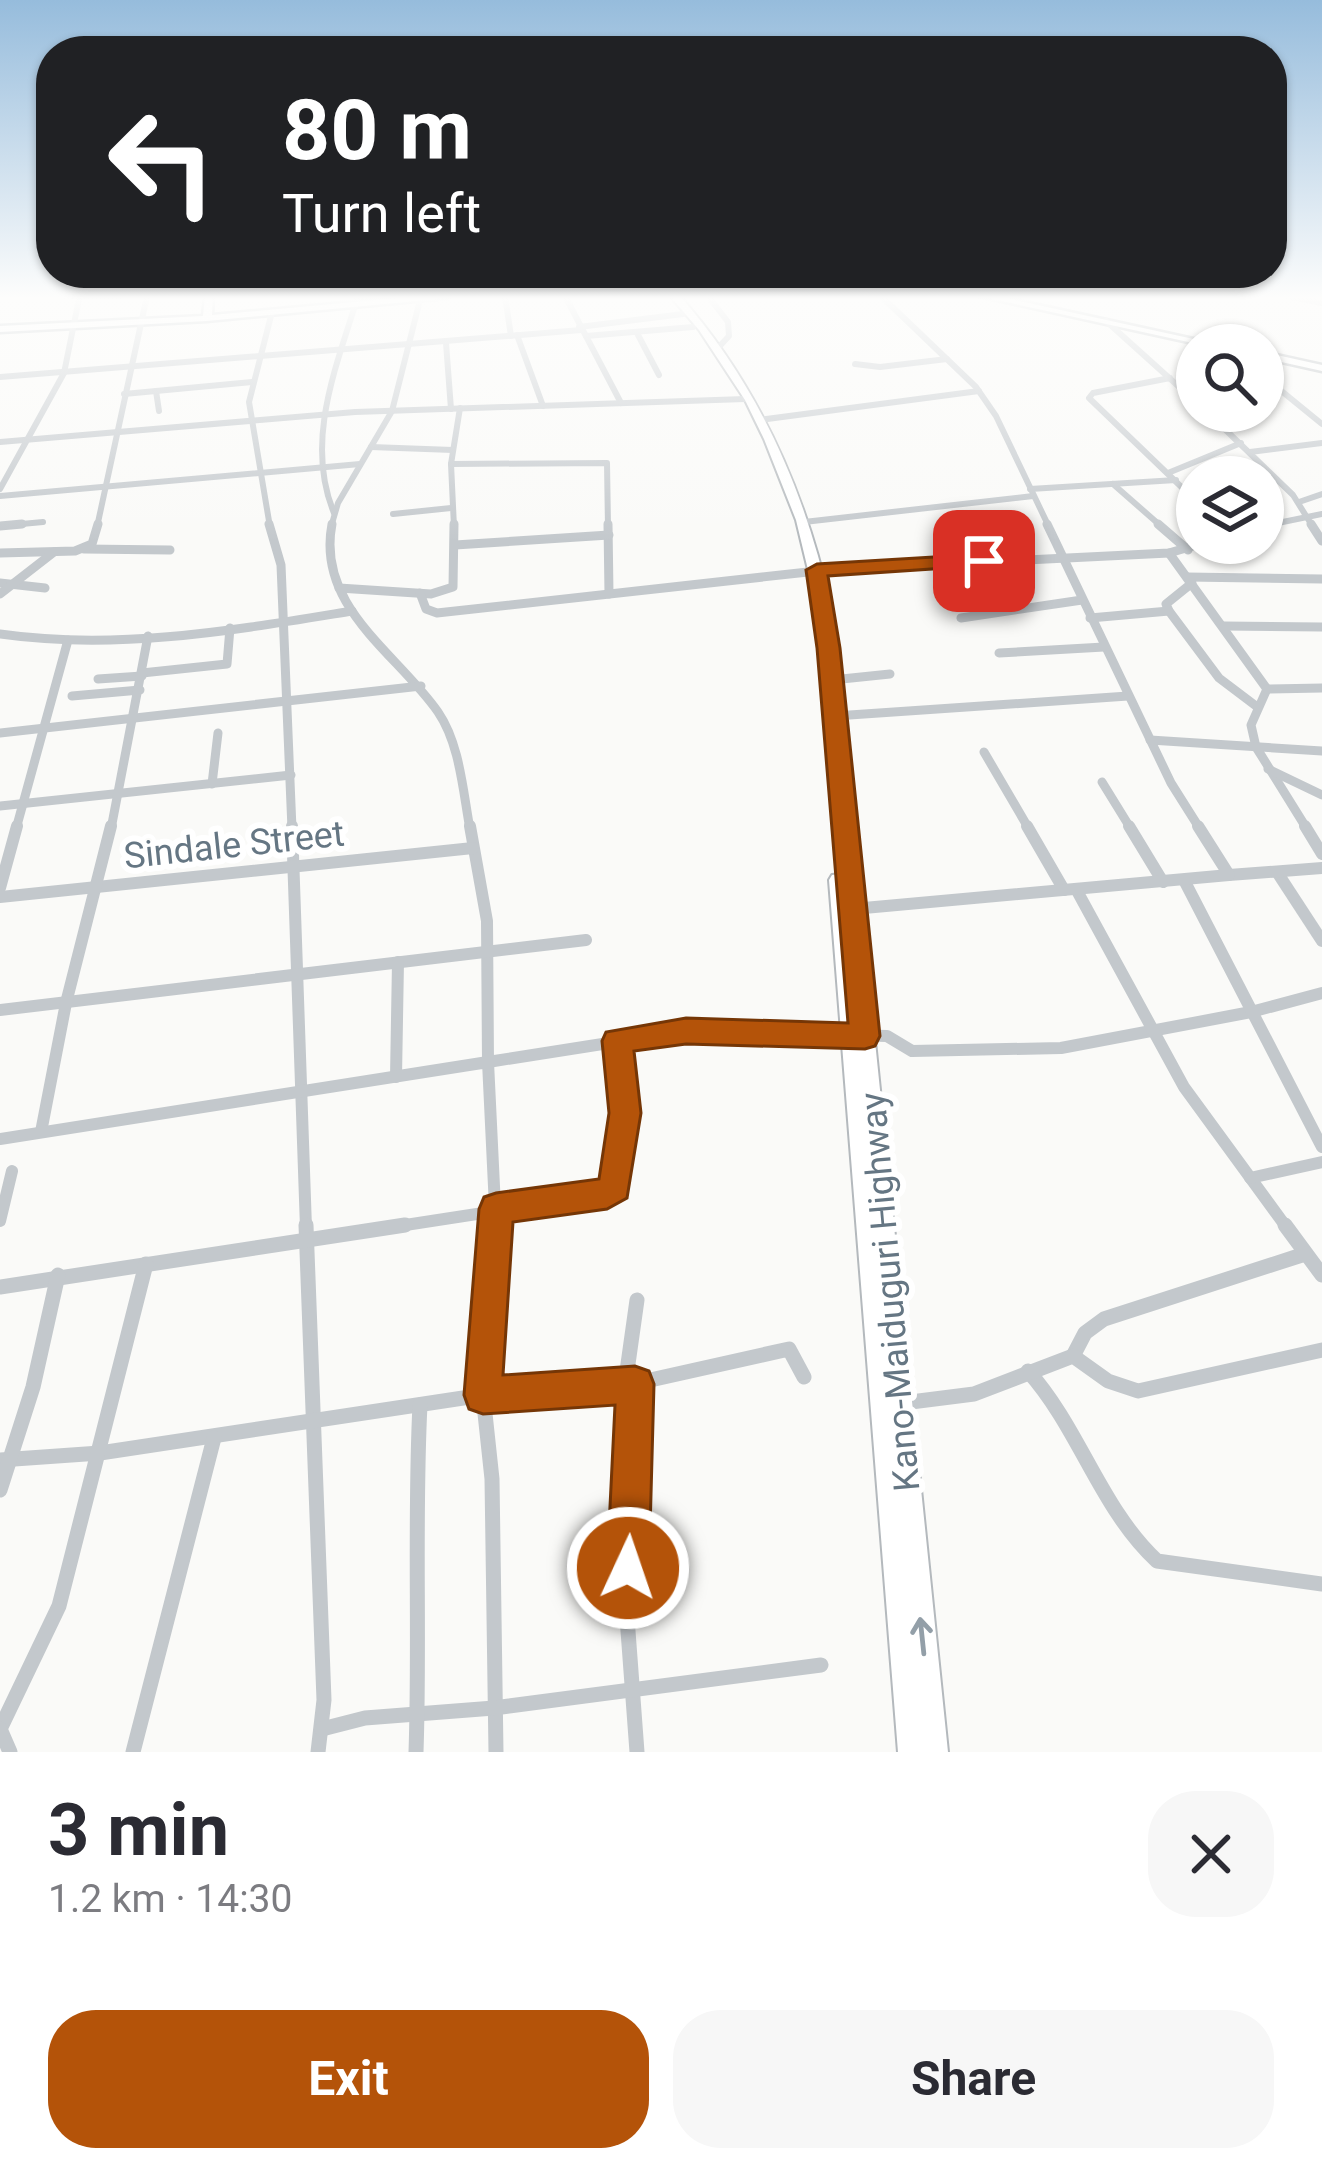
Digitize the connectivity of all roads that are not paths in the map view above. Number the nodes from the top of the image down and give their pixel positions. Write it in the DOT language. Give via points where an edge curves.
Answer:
graph roads {
  1 [pos="62,378"];
  2 [pos="129,378"];
  3 [pos="253,378"];
  4 [pos="332,378"];
  5 [pos="400,378"];
  6 [pos="451,378"];
  7 [pos="531,378"];
  8 [pos="607,378"];
  9 [pos="728,378"];
  10 [pos="731,378"];
  11 [pos="966,378"];
  12 [pos="1170,378"];
  13 [pos="252,382"];
  14 [pos="1176,384"];
  15 [pos="157,391"];
  16 [pos="979,391"];
  17 [pos="1284,393"];
  18 [pos="124,394"];
  19 [pos="742,399"];
  20 [pos="621,403"];
  21 [pos="543,406"];
  22 [pos="456,408"];
  23 [pos="159,411"];
  24 [pos="392,411"];
  25 [pos="322,414"];
  26 [pos="251,420"];
  27 [pos="759,420"];
  28 [pos="1322,424"];
  29 [pos="1228,432"];
  30 [pos="119,433"];
  31 [pos="29,440"];
  32 [pos="0,442"];
  33 [pos="1240,443"];
  34 [pos="1322,443"];
  35 [pos="370,447"];
  36 [pos="453,450"];
  37 [pos="1250,452"];
  38 [pos="360,464"];
  39 [pos="451,464"];
  40 [pos="326,467"];
  41 [pos="260,473"];
  42 [pos="1172,476"];
  43 [pos="1176,480"];
  44 [pos="1113,484"];
  45 [pos="109,488"];
  46 [pos="0,492"];
  47 [pos="1032,493"];
  48 [pos="1322,494"];
  49 [pos="1299,502"];
  50 [pos="451,508"];
  51 [pos="335,514"];
  52 [pos="393,514"];
  53 [pos="1322,514"];
  54 [pos="1305,516"];
  55 [pos="1284,521"];
  56 [pos="43,522"];
  57 [pos="804,522"];
  58 [pos="0,526"];
  59 [pos="609,535"];
  60 [pos="1176,539"];
  61 [pos="1322,541"];
  62 [pos="455,545"];
  63 [pos="84,549"];
  64 [pos="170,550"];
  65 [pos="54,552"];
  66 [pos="1176,552"];
  67 [pos="1169,553"];
  68 [pos="0,554"];
  69 [pos="1061,555"];
  70 [pos="812,571"];
  71 [pos="1322,579"];
  72 [pos="1189,580"];
  73 [pos="0,583"];
  74 [pos="13,584"];
  75 [pos="45,588"];
  76 [pos="339,588"];
  77 [pos="420,593"];
  78 [pos="0,594"];
  79 [pos="609,594"];
  80 [pos="1082,600"];
  81 [pos="352,611"];
  82 [pos="1168,611"];
  83 [pos="961,618"];
  84 [pos="1090,618"];
  85 [pos="284,622"];
  86 [pos="1224,626"];
  87 [pos="1322,627"];
  88 [pos="230,628"];
  89 [pos="2,634"];
  90 [pos="148,636"];
  91 [pos="68,640"];
  92 [pos="0,646"];
  93 [pos="1103,647"];
  94 [pos="999,653"];
  95 [pos="142,674"];
  96 [pos="890,674"];
  97 [pos="98,679"];
  98 [pos="832,680"];
  99 [pos="421,686"];
  100 [pos="1322,688"];
  101 [pos="1267,689"];
  102 [pos="140,690"];
  103 [pos="72,696"];
  104 [pos="1128,696"];
  105 [pos="288,701"];
  106 [pos="1256,706"];
  107 [pos="835,716"];
  108 [pos="135,717"];
  109 [pos="44,727"];
  110 [pos="0,733"];
  111 [pos="218,733"];
  112 [pos="1150,740"];
  113 [pos="1256,747"];
  114 [pos="1322,751"];
  115 [pos="984,752"];
  116 [pos="1265,767"];
  117 [pos="290,775"];
  118 [pos="1102,782"];
  119 [pos="212,784"];
  120 [pos="118,794"];
  121 [pos="1322,795"];
  122 [pos="23,803"];
  123 [pos="0,806"];
  124 [pos="473,848"];
  125 [pos="1322,854"];
  126 [pos="1322,868"];
  127 [pos="294,869"];
  128 [pos="1277,872"];
  129 [pos="1229,875"];
  130 [pos="1184,880"];
  131 [pos="1162,882"];
  132 [pos="0,888"];
  133 [pos="98,888"];
  134 [pos="1070,889"];
  135 [pos="0,897"];
  136 [pos="853,909"];
  137 [pos="586,940"];
  138 [pos="1322,941"];
  139 [pos="487,951"];
  140 [pos="398,962"];
  141 [pos="299,975"];
  142 [pos="1322,993"];
  143 [pos="66,1003"];
  144 [pos="0,1010"];
  145 [pos="1251,1012"];
  146 [pos="1152,1032"];
  147 [pos="858,1036"];
  148 [pos="617,1041"];
  149 [pos="488,1062"];
  150 [pos="396,1077"];
  151 [pos="304,1091"];
  152 [pos="41,1132"];
  153 [pos="0,1139"];
  154 [pos="1322,1148"];
  155 [pos="1322,1162"];
  156 [pos="12,1172"];
  157 [pos="1250,1178"];
  158 [pos="496,1209"];
  159 [pos="0,1221"];
  160 [pos="307,1238"];
  161 [pos="1306,1254"];
  162 [pos="146,1264"];
  163 [pos="58,1275"];
  164 [pos="1322,1276"];
  165 [pos="0,1287"];
  166 [pos="637,1300"];
  167 [pos="1322,1350"];
  168 [pos="1073,1356"];
  169 [pos="1028,1371"];
  170 [pos="804,1377"];
  171 [pos="635,1384"];
  172 [pos="483,1395"];
  173 [pos="900,1404"];
  174 [pos="421,1405"];
  175 [pos="310,1423"];
  176 [pos="214,1438"];
  177 [pos="100,1453"];
  178 [pos="5,1460"];
  179 [pos="0,1490"];
  180 [pos="1322,1584"];
  181 [pos="821,1665"];
  182 [pos="632,1686"];
  183 [pos="494,1708"];
  184 [pos="418,1713"];
  185 [pos="0,1729"];
  186 [pos="322,1729"];
  187 [pos="10,1752"];
  188 [pos="133,1752"];
  189 [pos="318,1752"];
  190 [pos="416,1752"];
  191 [pos="496,1752"];
  192 [pos="637,1752"];
  193 [pos="913,1752"];
  194 [pos="933,1752"];
  1 -- 31 [label="street"];
  2 -- 18 [label="street"];
  3 -- 13 [label="street"];
  4 -- 25 [label="street"];
  5 -- 24 [label="street"];
  6 -- 22 [label="street"];
  7 -- 21 [label="street"];
  8 -- 20 [label="street"];
  9 -- 19 [label="highway, Kano-Maiduguri Highway"];
  10 -- 19 [label="highway, Kano-Maiduguri Highway"];
  11 -- 16 [label="street"];
  12 -- 14 [label="street"];
  12 -- 42 [label="street" via="1089,398"];
  13 -- 15 [label="street"];
  13 -- 26 [label="street"];
  15 -- 18 [label="street"];
  15 -- 23 [label="street"];
  16 -- 27 [label="street"];
  16 -- 47 [label="street"];
  17 -- 28 [label="street"];
  18 -- 30 [label="street"];
  19 -- 20 [label="street"];
  19 -- 27 [label="highway, Kano-Maiduguri Highway"];
  19 -- 70 [label="highway, Kano-Maiduguri Highway"];
  20 -- 21 [label="street"];
  21 -- 22 [label="street"];
  22 -- 24 [label="street"];
  22 -- 36 [label="street"];
  24 -- 25 [label="street"];
  24 -- 35 [label="street"];
  25 -- 26 [label="street"];
  25 -- 40 [label="street"];
  26 -- 30 [label="street"];
  26 -- 41 [label="street"];
  27 -- 57 [label="highway, Kano-Maiduguri Highway"];
  29 -- 33 [label="street"];
  30 -- 31 [label="street"];
  30 -- 45 [label="street"];
  31 -- 32 [label="street"];
  31 -- 46 [label="street"];
  33 -- 37 [label="street"];
  33 -- 42 [label="street"];
  34 -- 37 [label="street"];
  35 -- 36 [label="street"];
  35 -- 38 [label="street"];
  36 -- 39 [label="street"];
  37 -- 49 [label="street"];
  38 -- 40 [label="street"];
  38 -- 51 [label="street"];
  39 -- 50 [label="street"];
  39 -- 59 [label="street" via="607,463"];
  40 -- 41 [label="street"];
  40 -- 51 [label="street"];
  41 -- 45 [label="street"];
  41 -- 85 [label="street" via="281,565"];
  42 -- 43 [label="street"];
  42 -- 44 [label="street"];
  44 -- 47 [label="street"];
  44 -- 60 [label="street"];
  45 -- 46 [label="street"];
  45 -- 63 [label="street"];
  47 -- 57 [label="street"];
  47 -- 69 [label="street"];
  48 -- 49 [label="street"];
  49 -- 54 [label="street"];
  50 -- 52 [label="street"];
  50 -- 62 [label="street"];
  51 -- 76 [label="street" via="331,562"];
  53 -- 54 [label="street"];
  54 -- 55 [label="street"];
  54 -- 61 [label="street"];
  56 -- 58 [label="street"];
  57 -- 70 [label="highway, Kano-Maiduguri Highway"];
  59 -- 62 [label="street"];
  59 -- 79 [label="street"];
  62 -- 77 [label="street" via="453,587"];
  63 -- 64 [label="street"];
  63 -- 65 [label="street"];
  65 -- 68 [label="street"];
  65 -- 74 [label="street"];
  66 -- 67 [label="street"];
  67 -- 69 [label="street"];
  67 -- 72 [label="street"];
  69 -- 70 [label="street"];
  69 -- 80 [label="street"];
  70 -- 79 [label="street"];
  70 -- 98 [label="highway, Kano-Maiduguri Highway"];
  70 -- 147 [label="highway, Kano-Maiduguri Highway"];
  71 -- 72 [label="street"];
  72 -- 82 [label="street"];
  72 -- 86 [label="street"];
  73 -- 74 [label="street"];
  74 -- 75 [label="street"];
  74 -- 78 [label="street"];
  76 -- 77 [label="street"];
  76 -- 81 [label="street"];
  77 -- 79 [label="street" via="437,613"];
  80 -- 83 [label="street"];
  80 -- 84 [label="street"];
  81 -- 85 [label="street"];
  81 -- 99 [label="street"];
  82 -- 84 [label="street"];
  82 -- 106 [label="street" via="1219,679"];
  84 -- 93 [label="street"];
  85 -- 88 [label="street"];
  85 -- 105 [label="street"];
  86 -- 87 [label="street"];
  86 -- 101 [label="street"];
  88 -- 90 [label="street"];
  88 -- 95 [label="street" via="227,664"];
  89 -- 91 [label="street"];
  89 -- 92 [label="street"];
  90 -- 91 [label="street"];
  90 -- 95 [label="street"];
  91 -- 109 [label="street"];
  93 -- 94 [label="street"];
  93 -- 104 [label="street"];
  95 -- 97 [label="street"];
  95 -- 102 [label="street"];
  96 -- 98 [label="street"];
  98 -- 107 [label="highway, Kano-Maiduguri Highway"];
  99 -- 105 [label="street"];
  99 -- 124 [label="street" via="456,758"];
  100 -- 101 [label="street"];
  101 -- 106 [label="street"];
  102 -- 103 [label="street"];
  102 -- 108 [label="street"];
  104 -- 107 [label="street"];
  104 -- 112 [label="street"];
  105 -- 108 [label="street"];
  105 -- 117 [label="street"];
  106 -- 113 [label="street"];
  107 -- 136 [label="highway, Kano-Maiduguri Highway"];
  108 -- 109 [label="street"];
  108 -- 120 [label="street"];
  109 -- 110 [label="street"];
  109 -- 122 [label="street"];
  111 -- 119 [label="street"];
  112 -- 113 [label="street"];
  112 -- 129 [label="street"];
  113 -- 114 [label="street"];
  113 -- 116 [label="street"];
  115 -- 134 [label="street"];
  116 -- 121 [label="street"];
  116 -- 125 [label="street"];
  117 -- 119 [label="street"];
  117 -- 127 [label="street"];
  118 -- 131 [label="street"];
  119 -- 120 [label="street"];
  120 -- 122 [label="street"];
  120 -- 133 [label="street"];
  122 -- 123 [label="street"];
  122 -- 132 [label="street"];
  124 -- 127 [label="street, Sindale Street"];
  124 -- 139 [label="street"];
  126 -- 128 [label="street"];
  127 -- 133 [label="street, Sindale Street"];
  127 -- 141 [label="street"];
  128 -- 129 [label="street"];
  128 -- 138 [label="street"];
  129 -- 130 [label="street"];
  130 -- 131 [label="street"];
  130 -- 145 [label="street"];
  131 -- 134 [label="street"];
  133 -- 135 [label="street, Sindale Street"];
  133 -- 143 [label="street"];
  134 -- 136 [label="street"];
  134 -- 146 [label="street"];
  136 -- 147 [label="highway, Kano-Maiduguri Highway"];
  137 -- 139 [label="street"];
  139 -- 140 [label="street"];
  139 -- 149 [label="street"];
  140 -- 141 [label="street"];
  140 -- 150 [label="street"];
  141 -- 143 [label="street"];
  141 -- 151 [label="street"];
  142 -- 145 [label="street"];
  143 -- 144 [label="street"];
  143 -- 152 [label="street"];
  145 -- 146 [label="street"];
  145 -- 154 [label="street"];
  146 -- 147 [label="street" via="989,1050 912,1051 886,1036"];
  146 -- 157 [label="street"];
  147 -- 148 [label="street" via="686,1031"];
  147 -- 173 [label="highway, Kano-Maiduguri Highway"];
  147 -- 193 [label="highway, Kano-Maiduguri Highway"];
  148 -- 149 [label="street"];
  148 -- 158 [label="street" via="625,1113 615,1187"];
  149 -- 150 [label="street"];
  149 -- 158 [label="street"];
  150 -- 151 [label="street"];
  151 -- 152 [label="street"];
  151 -- 160 [label="street"];
  152 -- 153 [label="street"];
  155 -- 157 [label="street"];
  156 -- 159 [label="street"];
  157 -- 161 [label="street"];
  158 -- 160 [label="street"];
  158 -- 172 [label="street"];
  160 -- 162 [label="street"];
  160 -- 175 [label="street"];
  161 -- 164 [label="street"];
  161 -- 168 [label="street" via="1104,1319"];
  162 -- 163 [label="street"];
  162 -- 177 [label="street"];
  163 -- 165 [label="street"];
  163 -- 178 [label="street" via="33,1387"];
  166 -- 171 [label="street" via="627,1372"];
  167 -- 168 [label="street" via="1138,1391"];
  168 -- 169 [label="street"];
  169 -- 173 [label="street" via="974,1394"];
  169 -- 180 [label="street" via="1064,1412 1137,1546 1157,1562"];
  170 -- 171 [label="street" via="789,1349"];
  171 -- 172 [label="street"];
  171 -- 182 [label="street" via="626,1604"];
  172 -- 174 [label="street"];
  172 -- 183 [label="street" via="492,1479"];
  194 -- 173 [label="highway, Kano-Maiduguri Highway, one-way"];
  174 -- 175 [label="street"];
  174 -- 184 [label="street"];
  175 -- 176 [label="street"];
  175 -- 186 [label="street"];
  176 -- 177 [label="street"];
  176 -- 188 [label="street"];
  177 -- 178 [label="street"];
  177 -- 185 [label="street" via="59,1606"];
  178 -- 179 [label="street"];
  181 -- 182 [label="street"];
  182 -- 183 [label="street"];
  182 -- 192 [label="street"];
  183 -- 184 [label="street"];
  183 -- 191 [label="street"];
  184 -- 186 [label="street"];
  184 -- 190 [label="street"];
  185 -- 187 [label="street"];
  186 -- 189 [label="street"];
}
